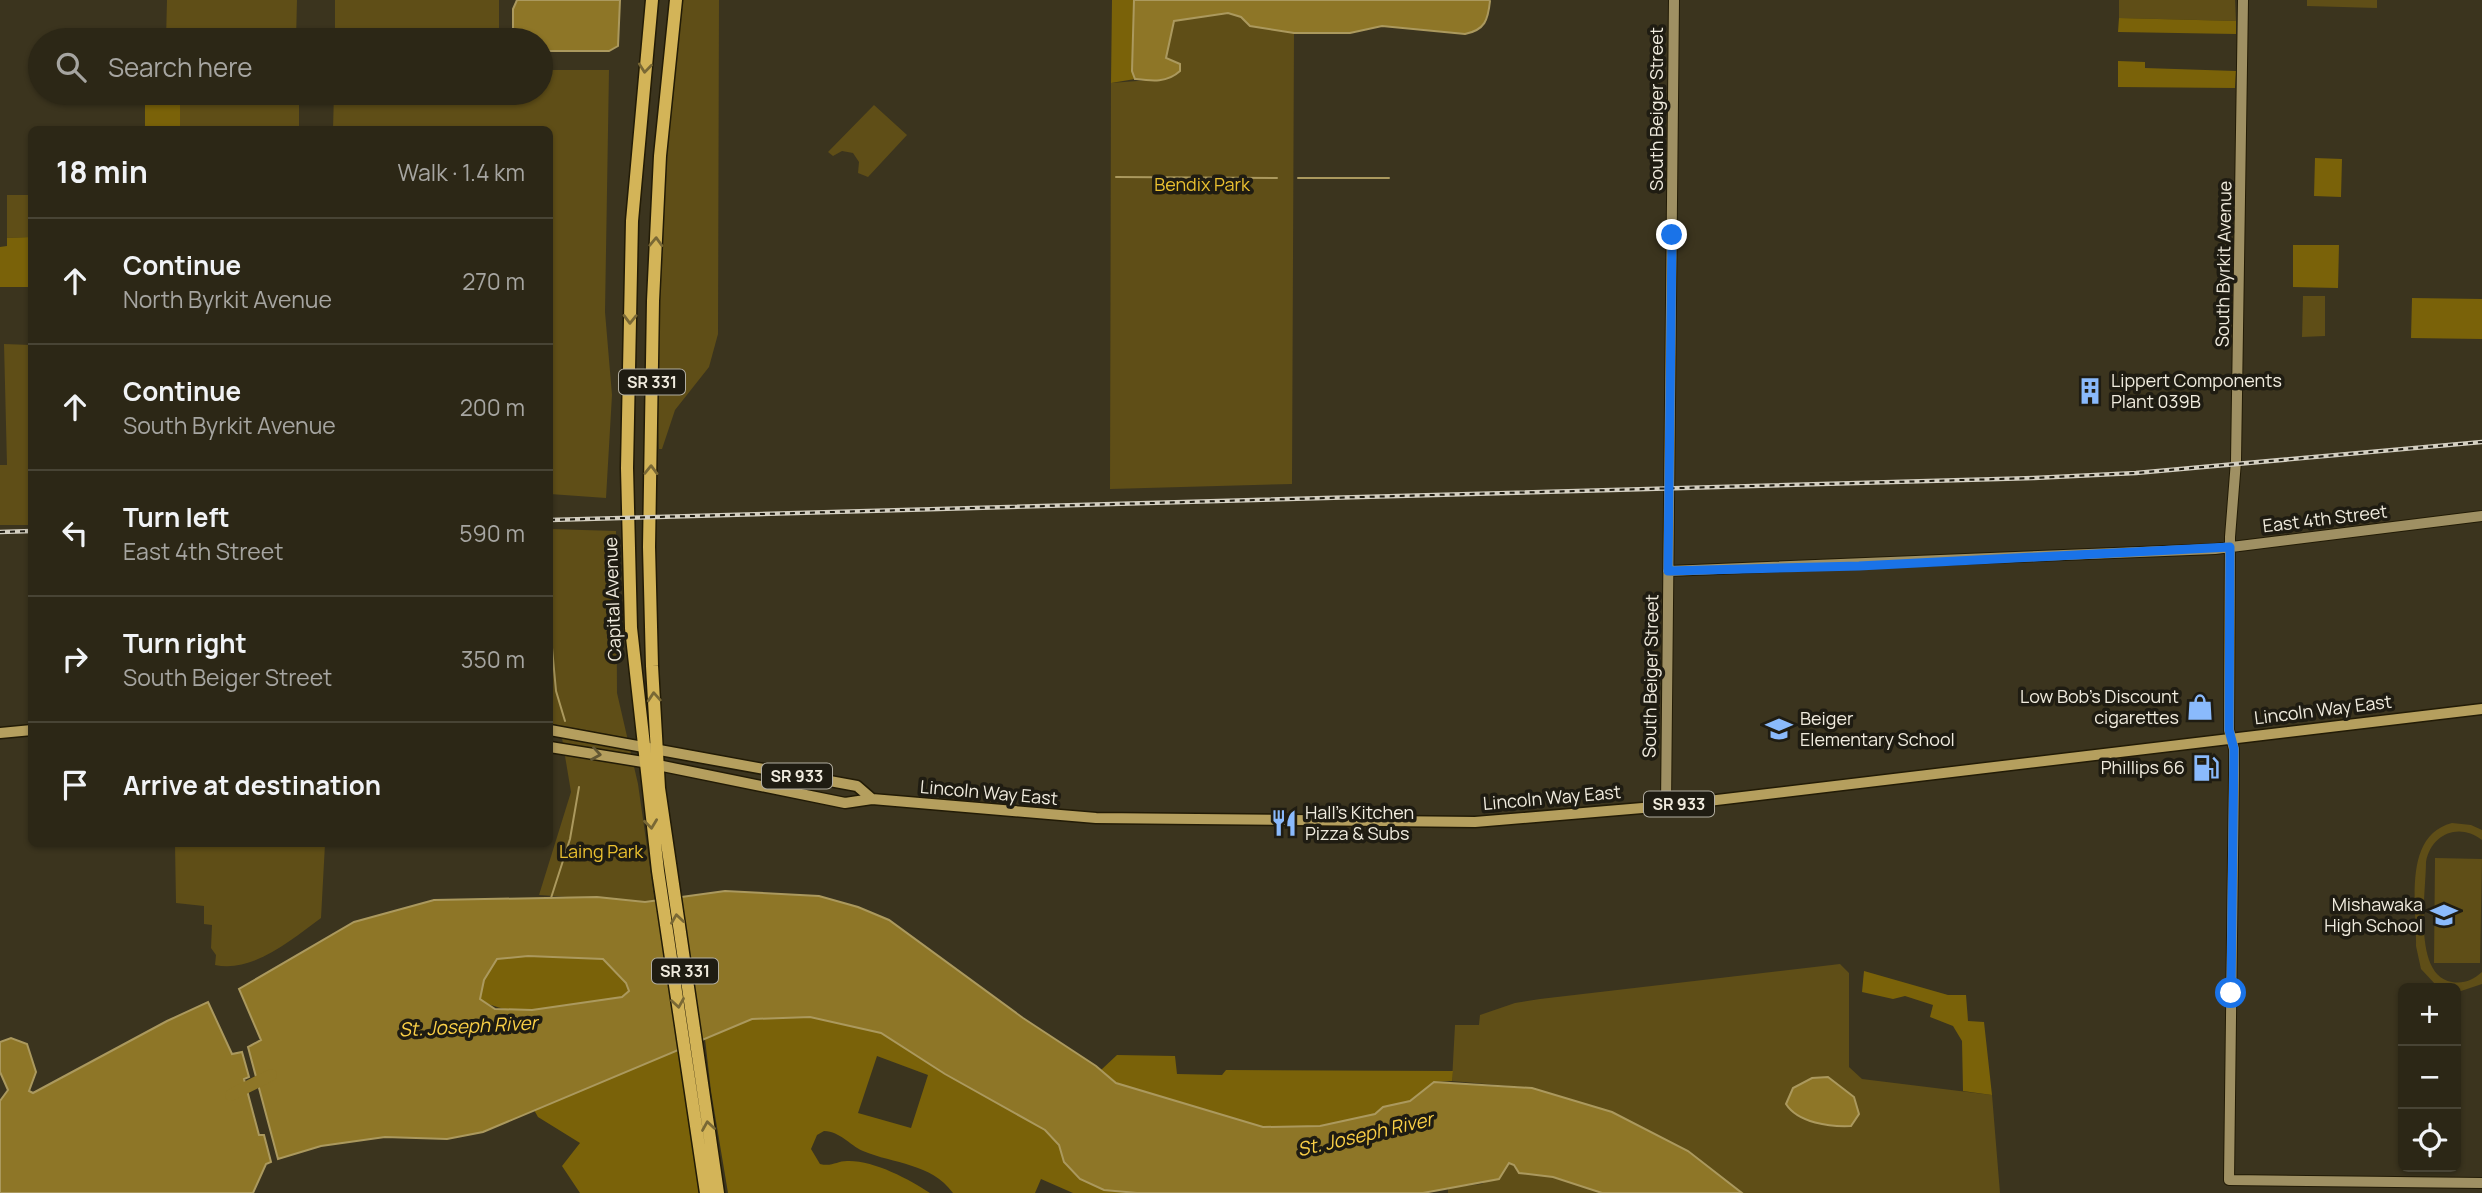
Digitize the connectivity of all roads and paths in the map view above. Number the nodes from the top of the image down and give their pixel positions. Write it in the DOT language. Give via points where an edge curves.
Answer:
graph roads {
  1 [pos="652,0"];
  2 [pos="676,0"];
  3 [pos="1674,0"];
  4 [pos="2243,0"];
  5 [pos="2482,516"];
  6 [pos="2230,547"];
  7 [pos="1668,571"];
  8 [pos="2482,709"];
  9 [pos="28,730"];
  10 [pos="553,731"];
  11 [pos="0,733"];
  12 [pos="2231,739"];
  13 [pos="553,747"];
  14 [pos="658,751"];
  15 [pos="643,755"];
  16 [pos="659,765"];
  17 [pos="872,799"];
  18 [pos="1666,806"];
  19 [pos="666,885"];
  20 [pos="692,1060"];
  21 [pos="2482,1182"];
  22 [pos="706,1193"];
  23 [pos="718,1193"];
  1 -- 15 [label="highway, Capital Avenue / SR 331, one-way" via="632,221 628,429 631,628"];
  14 -- 2 [label="highway, Capital Avenue / SR 331, one-way" via="650,583 653,300 660,156"];
  3 -- 7 [label="street, South Beiger Street"];
  4 -- 6 [label="street, South Byrkit Avenue" via="2237,450"];
  5 -- 6 [label="street, East 4th Street"];
  6 -- 7 [label="street, East 4th Street"];
  6 -- 12 [label="street, South Byrkit Avenue"];
  7 -- 18 [label="street, South Beiger Street"];
  8 -- 12 [label="main road, Lincoln Way East / SR 933"];
  9 -- 11 [label="main road"];
  10 -- 15 [label="main road, Lincoln Way East / SR 933"];
  12 -- 18 [label="main road, Lincoln Way East / SR 933"];
  12 -- 21 [label="street, South Byrkit Avenue" via="2229,1180"];
  13 -- 15 [label="main road, Lincoln Way East / SR 933, one-way"];
  14 -- 15 [label="main road, Lincoln Way East / SR 933"];
  14 -- 16 [label="highway, Capital Avenue / SR 331"];
  14 -- 17 [label="main road, Lincoln Way East / SR 933" via="857,786"];
  15 -- 16 [label="main road, Lincoln Way East / SR 933"];
  15 -- 19 [label="highway, Capital Avenue / SR 331, one-way"];
  16 -- 17 [label="main road, Lincoln Way East / SR 933" via="845,803"];
  16 -- 19 [label="highway, Capital Avenue / SR 331"];
  17 -- 18 [label="main road, Lincoln Way East / SR 933" via="1087,818 1408,822 1475,822"];
  19 -- 20 [label="highway, Capital Avenue / SR 331"];
  20 -- 22 [label="highway, Capital Avenue / SR 331"];
  23 -- 20 [label="highway, Capital Avenue / SR 331, one-way"];
}
